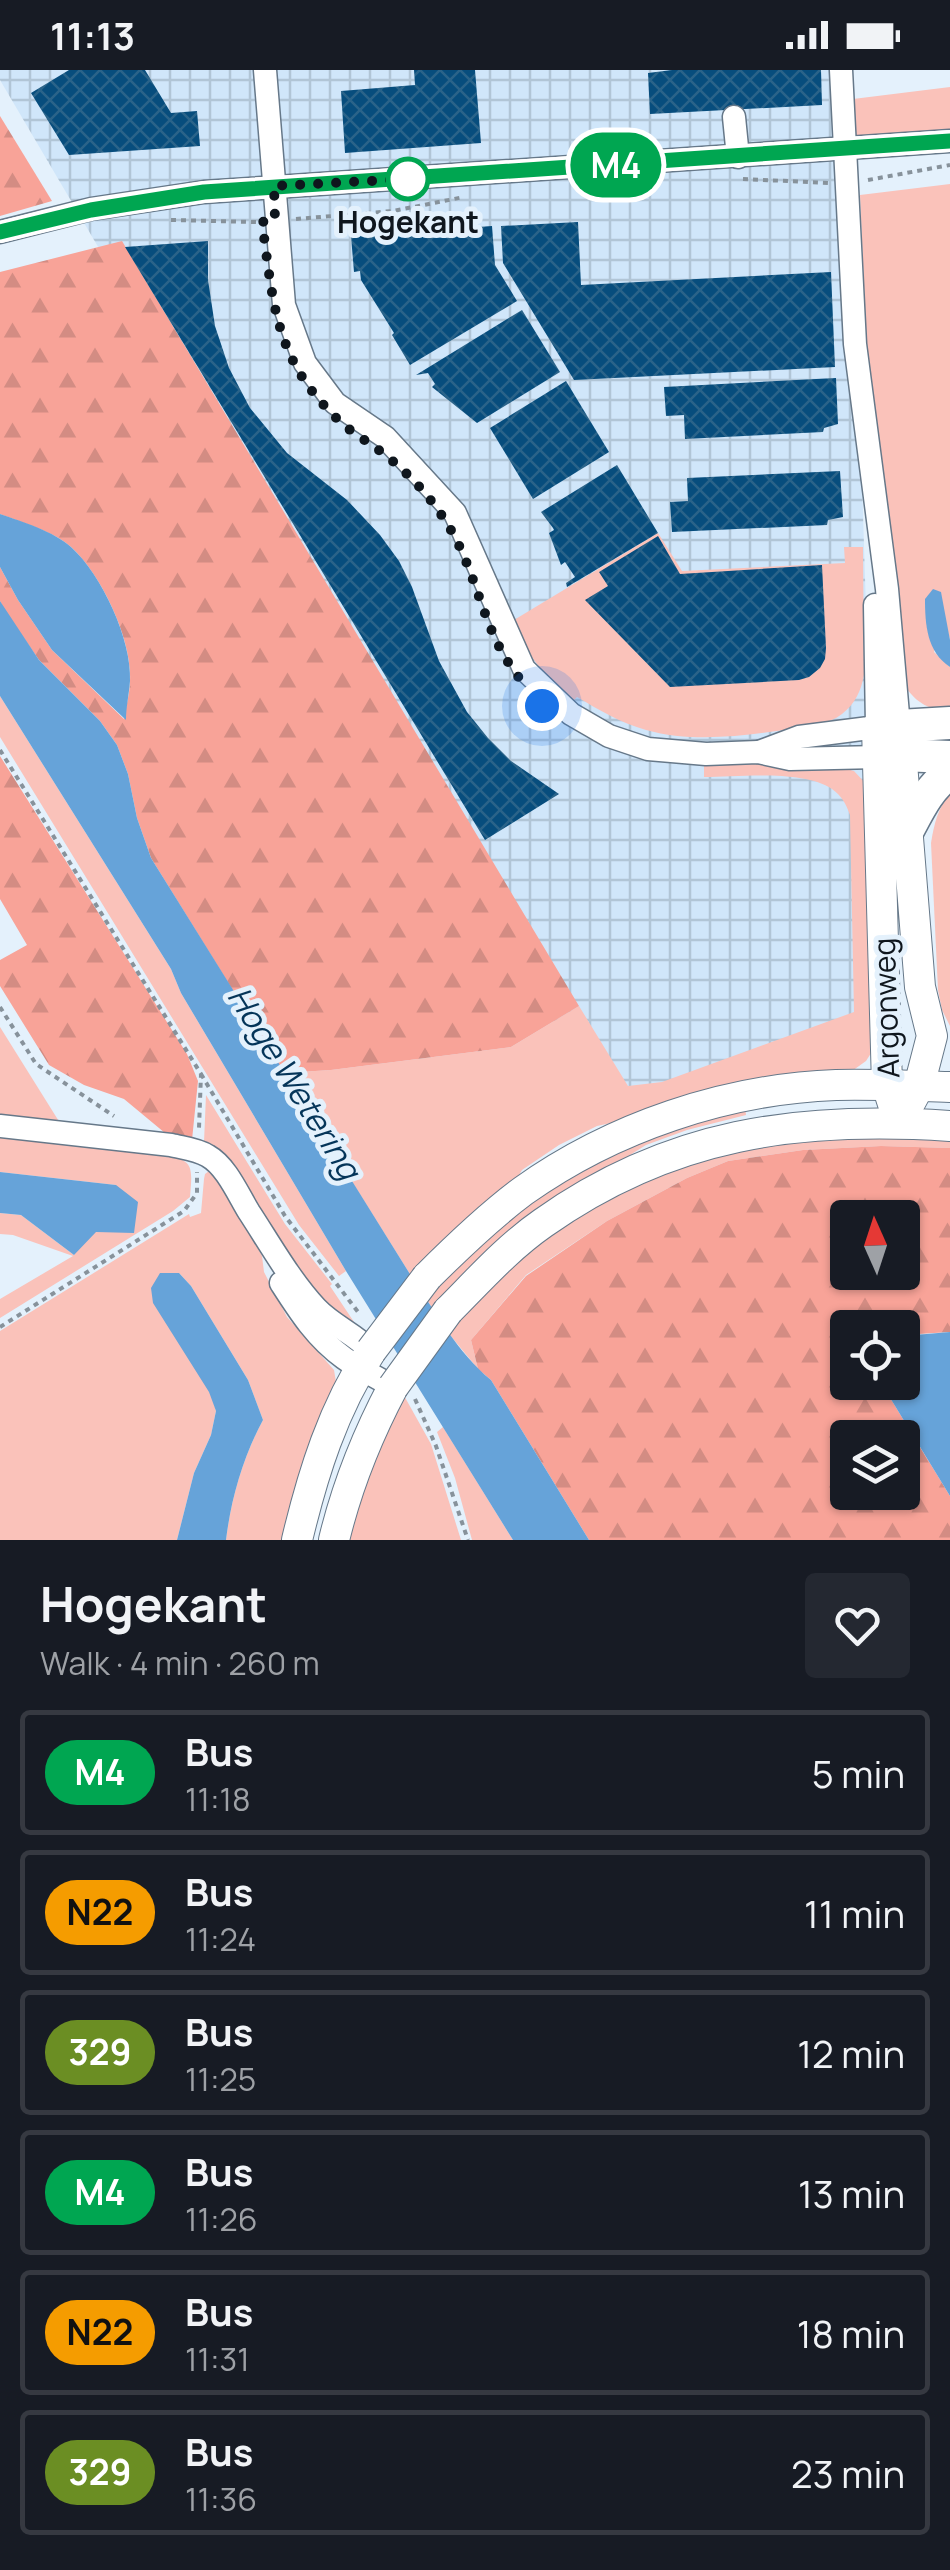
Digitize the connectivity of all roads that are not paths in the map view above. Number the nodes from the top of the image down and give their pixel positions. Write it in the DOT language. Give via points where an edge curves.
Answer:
graph roads {
  1 [pos="264,70"];
  2 [pos="841,70"];
  3 [pos="734,117"];
  4 [pos="950,141"];
  5 [pos="845,149"];
  6 [pos="738,156"];
  7 [pos="274,186"];
  8 [pos="0,232"];
  9 [pos="950,723"];
  10 [pos="889,741"];
  11 [pos="950,757"];
  12 [pos="950,772"];
  13 [pos="908,830"];
  14 [pos="941,1043"];
  15 [pos="887,1085"];
  16 [pos="919,1086"];
  17 [pos="950,1087"];
  18 [pos="899,1122"];
  19 [pos="0,1126"];
  20 [pos="950,1126"];
  21 [pos="366,1359"];
  22 [pos="394,1387"];
  23 [pos="297,1540"];
  24 [pos="334,1540"];
  1 -- 7 [label="street"];
  2 -- 5 [label="street, Argonweg"];
  3 -- 6 [label="street"];
  4 -- 5 [label="street"];
  5 -- 6 [label="street"];
  5 -- 10 [label="street, Argonweg" via="855,344 888,589"];
  6 -- 7 [label="street"];
  7 -- 8 [label="street" via="140,201"];
  7 -- 10 [label="street" via="284,305 305,363 335,403 385,438 455,513 524,669 572,714 648,749 706,754 758,752 799,738"];
  9 -- 10 [label="highway"];
  10 -- 11 [label="highway"];
  10 -- 13 [label="main road, Argonweg"];
  10 -- 15 [label="main road, Argonweg"];
  12 -- 13 [label="highway"];
  13 -- 14 [label="main road, Argonweg" via="920,987"];
  14 -- 16 [label="main road, Argonweg"];
  15 -- 16 [label="main road"];
  15 -- 18 [label="main road, Argonweg"];
  15 -- 21 [label="main road, bridge" via="763,1092 618,1136 488,1219 427,1278"];
  16 -- 17 [label="main road"];
  16 -- 18 [label="main road, Argonweg"];
  18 -- 20 [label="main road"];
  18 -- 22 [label="main road, bridge" via="770,1130 701,1145 579,1200 504,1254 448,1312"];
  19 -- 21 [label="street" via="138,1140 212,1157 316,1307 358,1338"];
  21 -- 22 [label="street"];
  21 -- 23 [label="main road" via="326,1440"];
  22 -- 24 [label="main road" via="361,1454"];
}
